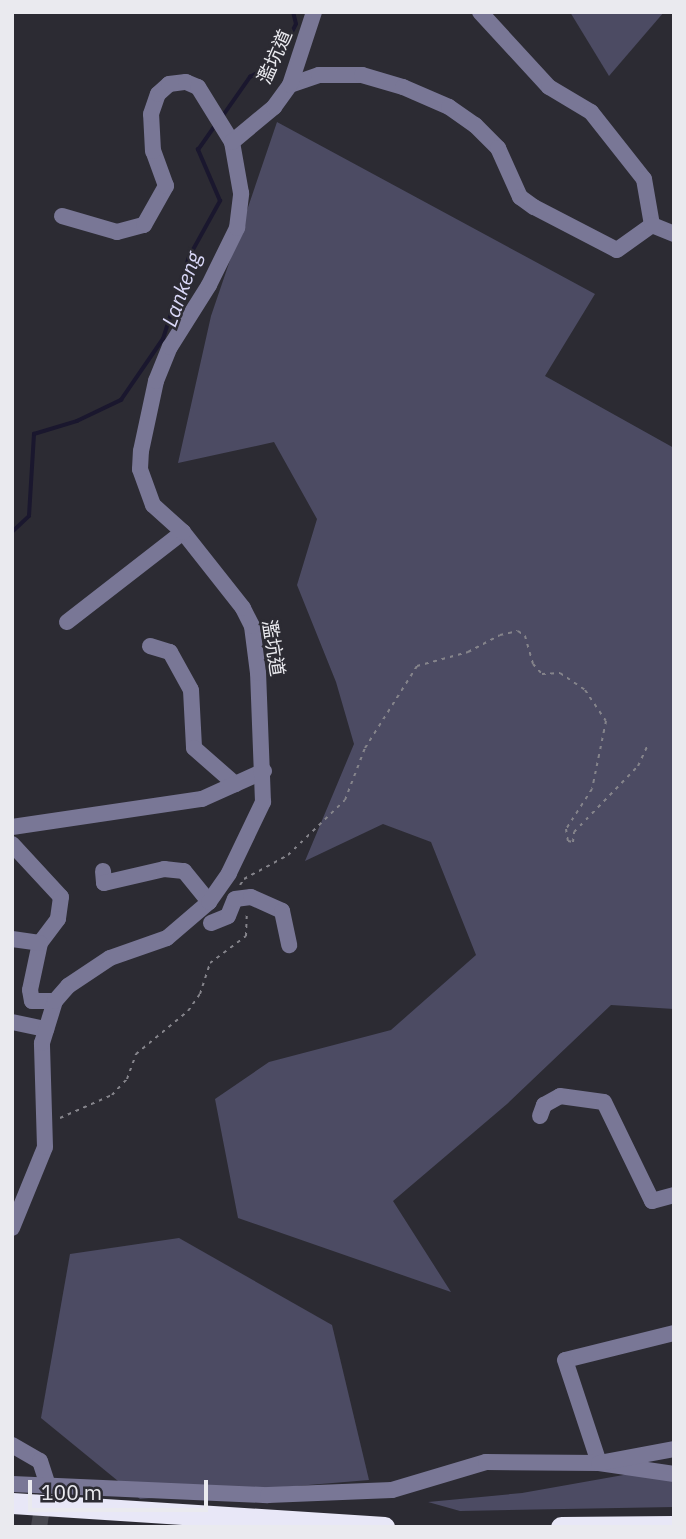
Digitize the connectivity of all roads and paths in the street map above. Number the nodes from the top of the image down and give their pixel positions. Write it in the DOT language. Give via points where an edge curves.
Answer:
graph roads {
  1 [pos="314,12"];
  2 [pos="480,12"];
  3 [pos="290,85"];
  4 [pos="232,142"];
  5 [pos="62,216"];
  6 [pos="652,225"];
  7 [pos="674,234"];
  8 [pos="183,532"];
  9 [pos="67,622"];
  10 [pos="150,646"];
  11 [pos="647,747"];
  12 [pos="264,771"];
  13 [pos="234,784"];
  14 [pos="12,827"];
  15 [pos="12,844"];
  16 [pos="103,871"];
  17 [pos="235,899"];
  18 [pos="209,902"];
  19 [pos="211,923"];
  20 [pos="12,939"];
  21 [pos="40,943"];
  22 [pos="289,944"];
  23 [pos="55,1001"];
  24 [pos="12,1022"];
  25 [pos="46,1029"];
  26 [pos="540,1116"];
  27 [pos="46,1124"];
  28 [pos="673,1198"];
  29 [pos="12,1228"];
  30 [pos="674,1334"];
  31 [pos="12,1445"];
  32 [pos="674,1449"];
  33 [pos="599,1463"];
  34 [pos="674,1474"];
  35 [pos="46,1480"];
  36 [pos="12,1484"];
  37 [pos="12,1503"];
  38 [pos="674,1526"];
  39 [pos="384,1527"];
  40 [pos="561,1527"];
  1 -- 3 [label="street, 濫坑道"];
  2 -- 6 [label="street" via="549,87 591,112 644,179"];
  3 -- 4 [label="street, 濫坑道" via="275,107"];
  3 -- 6 [label="street" via="319,75 362,75 403,87 449,107 475,125 498,148 520,197 534,207 617,250"];
  4 -- 5 [label="street" via="198,87 186,82 169,84 158,94 151,114 153,151 166,186 144,225 117,232"];
  4 -- 8 [label="street, 濫坑道" via="241,193 237,228 209,285 170,347 156,381 141,452 140,469 153,505"];
  6 -- 7 [label="street"];
  8 -- 9 [label="street"];
  8 -- 12 [label="street, 濫坑道" via="252,626"];
  10 -- 13 [label="street" via="170,652 191,690 194,748"];
  11 -- 17 [label="path" via="638,766 586,817 573,842 568,841 566,829 592,789 606,721 585,690 560,673 542,674 533,664 525,636 518,631 500,635 468,652 417,666 365,748 345,800 288,855 244,879"];
  12 -- 13 [label="street"];
  12 -- 18 [label="street, 濫坑道" via="263,802 229,873"];
  13 -- 14 [label="street" via="202,799"];
  15 -- 21 [label="street" via="61,897 58,919"];
  16 -- 18 [label="street" via="104,883 164,869 184,871"];
  17 -- 19 [label="street" via="228,916"];
  17 -- 22 [label="street" via="251,898 282,911"];
  17 -- 27 [label="path" via="245,906 249,918 246,936 210,963 200,994 188,1011 136,1054 127,1079 112,1095"];
  18 -- 23 [label="street, 濫坑道" via="167,938 110,958 68,986"];
  20 -- 21 [label="street"];
  21 -- 23 [label="street" via="32,1001"];
  23 -- 25 [label="street, 濫坑道"];
  24 -- 25 [label="street"];
  25 -- 27 [label="street, 濫坑道"];
  26 -- 28 [label="street" via="544,1105 560,1096 604,1102 652,1201"];
  27 -- 29 [label="street, 濫坑道" via="45,1147"];
  30 -- 33 [label="street" via="565,1360"];
  31 -- 35 [label="street" via="40,1461"];
  32 -- 33 [label="street"];
  33 -- 34 [label="street"];
  33 -- 36 [label="street" via="486,1462 392,1490 268,1495"];
  37 -- 39 [label="highway"];
  38 -- 40 [label="highway"];
}
